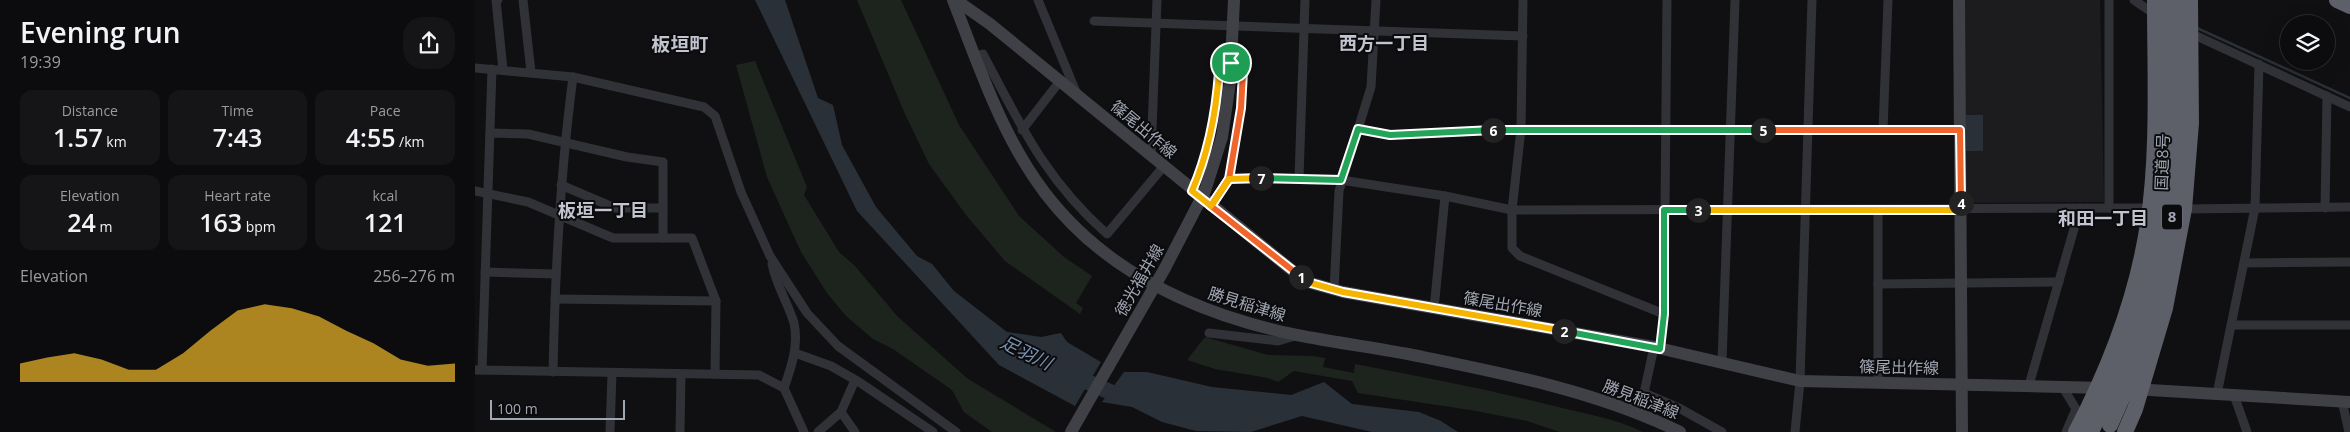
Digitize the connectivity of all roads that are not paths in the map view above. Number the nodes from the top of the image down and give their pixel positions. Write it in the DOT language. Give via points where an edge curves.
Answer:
graph roads {
  1 [pos="498,0"];
  2 [pos="523,0"];
  3 [pos="955,0"];
  4 [pos="1038,0"];
  5 [pos="1157,0"];
  6 [pos="1234,0"];
  7 [pos="1305,0"];
  8 [pos="1377,0"];
  9 [pos="1523,0"];
  10 [pos="1667,0"];
  11 [pos="1735,0"];
  12 [pos="1813,0"];
  13 [pos="1888,0"];
  14 [pos="1959,0"];
  15 [pos="2109,0"];
  16 [pos="2134,0"];
  17 [pos="2179,0"];
  18 [pos="2190,0"];
  19 [pos="2337,0"];
  20 [pos="2158,4"];
  21 [pos="2350,6"];
  22 [pos="1094,22"];
  23 [pos="1157,23"];
  24 [pos="1233,26"];
  25 [pos="1304,28"];
  26 [pos="1375,30"];
  27 [pos="2190,33"];
  28 [pos="1523,36"];
  29 [pos="975,56"];
  30 [pos="1231,63"];
  31 [pos="2259,64"];
  32 [pos="475,68"];
  33 [pos="492,69"];
  34 [pos="503,70"];
  35 [pos="531,72"];
  36 [pos="573,77"];
  37 [pos="1060,81"];
  38 [pos="1077,94"];
  39 [pos="2327,96"];
  40 [pos="2350,107"];
  41 [pos="1358,129"];
  42 [pos="1521,129"];
  43 [pos="1022,130"];
  44 [pos="1665,130"];
  45 [pos="1730,130"];
  46 [pos="1808,130"];
  47 [pos="1883,130"];
  48 [pos="1960,130"];
  49 [pos="490,133"];
  50 [pos="565,144"];
  51 [pos="1151,155"];
  52 [pos="1164,166"];
  53 [pos="1299,178"];
  54 [pos="1229,179"];
  55 [pos="1341,180"];
  56 [pos="561,185"];
  57 [pos="475,191"];
  58 [pos="1192,191"];
  59 [pos="488,194"];
  60 [pos="1445,196"];
  61 [pos="1211,206"];
  62 [pos="663,208"];
  63 [pos="2080,208"];
  64 [pos="2109,208"];
  65 [pos="2149,208"];
  66 [pos="2255,208"];
  67 [pos="2325,208"];
  68 [pos="2350,208"];
  69 [pos="2184,209"];
  70 [pos="1512,210"];
  71 [pos="1664,210"];
  72 [pos="1728,210"];
  73 [pos="1806,210"];
  74 [pos="1878,210"];
  75 [pos="1961,210"];
  76 [pos="559,216"];
  77 [pos="663,238"];
  78 [pos="770,256"];
  79 [pos="2350,262"];
  80 [pos="2244,263"];
  81 [pos="485,272"];
  82 [pos="556,274"];
  83 [pos="2059,282"];
  84 [pos="1961,283"];
  85 [pos="1878,284"];
  86 [pos="1153,290"];
  87 [pos="1334,290"];
  88 [pos="555,299"];
  89 [pos="716,302"];
  90 [pos="1433,308"];
  91 [pos="1664,314"];
  92 [pos="2231,325"];
  93 [pos="2350,325"];
  94 [pos="1209,333"];
  95 [pos="1297,335"];
  96 [pos="1657,348"];
  97 [pos="795,353"];
  98 [pos="1723,362"];
  99 [pos="479,370"];
  100 [pos="553,372"];
  101 [pos="611,373"];
  102 [pos="715,374"];
  103 [pos="681,375"];
  104 [pos="855,380"];
  105 [pos="1800,381"];
  106 [pos="1878,382"];
  107 [pos="1962,384"];
  108 [pos="2029,385"];
  109 [pos="2062,386"];
  110 [pos="2098,387"];
  111 [pos="784,388"];
  112 [pos="2141,390"];
  113 [pos="2217,394"];
  114 [pos="2234,395"];
  115 [pos="2346,402"];
  116 [pos="841,412"];
  117 [pos="610,432"];
  118 [pos="680,432"];
  119 [pos="804,432"];
  120 [pos="818,432"];
  121 [pos="855,432"];
  122 [pos="933,432"];
  123 [pos="957,432"];
  124 [pos="1071,432"];
  125 [pos="1681,432"];
  126 [pos="1722,432"];
  127 [pos="1795,432"];
  128 [pos="1963,432"];
  129 [pos="2066,432"];
  130 [pos="2076,432"];
  131 [pos="2091,432"];
  132 [pos="2107,432"];
  133 [pos="2125,432"];
  134 [pos="2247,432"];
  135 [pos="2349,432"];
  1 -- 34 [label="street"];
  2 -- 35 [label="street"];
  3 -- 29 [label="main road, 勝見稲津線"];
  3 -- 37 [label="main road, 篠尾出作線"];
  4 -- 38 [label="street"];
  5 -- 23 [label="street"];
  6 -- 24 [label="main road, 徳光福井線"];
  7 -- 25 [label="street"];
  8 -- 26 [label="street"];
  9 -- 28 [label="street"];
  10 -- 44 [label="street"];
  11 -- 45 [label="street"];
  12 -- 46 [label="street"];
  13 -- 47 [label="street"];
  14 -- 48 [label="main road"];
  15 -- 64 [label="street"];
  16 -- 20 [label="street" via="2150,11"];
  17 -- 132 [label="highway, 国道8号 / 8, bridge" via="2179,133 2167,254 2143,349"];
  18 -- 27 [label="highway"];
  19 -- 21 [label="highway"];
  20 -- 65 [label="highway"];
  20 -- 131 [label="highway, 国道8号 / 8, bridge" via="2161,200 2155,244 2131,341"];
  22 -- 23 [label="street"];
  23 -- 24 [label="street"];
  23 -- 51 [label="street"];
  24 -- 25 [label="street"];
  24 -- 30 [label="main road, 徳光福井線"];
  25 -- 26 [label="street"];
  25 -- 53 [label="street"];
  26 -- 28 [label="street"];
  26 -- 41 [label="street" via="1371,87"];
  27 -- 31 [label="street"];
  27 -- 69 [label="highway" via="2191,123"];
  28 -- 42 [label="street"];
  29 -- 43 [label="street" via="983,54"];
  29 -- 86 [label="main road, 勝見稲津線" via="998,115 1045,193 1103,252"];
  30 -- 54 [label="street" via="1243,72 1243,85"];
  30 -- 58 [label="street" via="1219,72 1212,132"];
  30 -- 86 [label="main road, 徳光福井線, bridge" via="1222,137 1205,191"];
  31 -- 39 [label="street"];
  31 -- 66 [label="street"];
  32 -- 33 [label="street"];
  33 -- 34 [label="street"];
  33 -- 49 [label="street"];
  34 -- 35 [label="street"];
  35 -- 36 [label="street"];
  36 -- 50 [label="street"];
  36 -- 78 [label="street" via="704,107 715,116 741,192"];
  37 -- 38 [label="main road, 篠尾出作線"];
  37 -- 43 [label="street"];
  38 -- 51 [label="main road, 篠尾出作線"];
  39 -- 40 [label="street"];
  39 -- 67 [label="street"];
  41 -- 42 [label="street" via="1390,135"];
  41 -- 55 [label="street"];
  42 -- 44 [label="street"];
  42 -- 70 [label="street"];
  43 -- 52 [label="street" via="1048,172 1081,211 1107,234"];
  44 -- 45 [label="street"];
  44 -- 71 [label="street"];
  45 -- 46 [label="street"];
  45 -- 72 [label="street"];
  46 -- 47 [label="street"];
  46 -- 73 [label="street"];
  47 -- 48 [label="street"];
  48 -- 75 [label="main road"];
  49 -- 50 [label="street" via="528,134"];
  49 -- 59 [label="street"];
  50 -- 56 [label="street"];
  50 -- 62 [label="street" via="627,158 663,162"];
  51 -- 52 [label="main road, 篠尾出作線"];
  52 -- 58 [label="main road, 篠尾出作線"];
  53 -- 54 [label="street"];
  53 -- 55 [label="street"];
  54 -- 61 [label="street"];
  55 -- 60 [label="street"];
  55 -- 87 [label="street"];
  56 -- 62 [label="street" via="615,208"];
  56 -- 76 [label="street"];
  57 -- 59 [label="street"];
  58 -- 61 [label="main road, 篠尾出作線"];
  59 -- 76 [label="street" via="528,202"];
  59 -- 81 [label="street"];
  60 -- 70 [label="street"];
  60 -- 90 [label="street"];
  61 -- 87 [label="main road, 篠尾出作線" via="1299,276"];
  62 -- 77 [label="street"];
  63 -- 64 [label="street"];
  63 -- 75 [label="street"];
  63 -- 83 [label="street"];
  64 -- 65 [label="street"];
  65 -- 110 [label="highway" via="2145,242 2131,300"];
  66 -- 67 [label="street"];
  66 -- 69 [label="street"];
  66 -- 80 [label="street"];
  67 -- 68 [label="street"];
  69 -- 112 [label="highway" via="2165,308"];
  70 -- 71 [label="street"];
  70 -- 91 [label="street" via="1512,248 1520,256"];
  71 -- 72 [label="street"];
  71 -- 91 [label="street"];
  72 -- 73 [label="street"];
  72 -- 98 [label="street"];
  73 -- 74 [label="street"];
  73 -- 105 [label="street"];
  74 -- 75 [label="street"];
  74 -- 85 [label="street"];
  75 -- 84 [label="main road"];
  76 -- 77 [label="street" via="613,238"];
  76 -- 82 [label="street"];
  77 -- 89 [label="street" via="693,238"];
  78 -- 97 [label="street" via="775,282 794,325"];
  78 -- 123 [label="street" via="807,313 839,346"];
  79 -- 80 [label="street"];
  80 -- 92 [label="street"];
  81 -- 82 [label="street"];
  81 -- 99 [label="street"];
  82 -- 88 [label="street"];
  83 -- 84 [label="street"];
  83 -- 108 [label="street"];
  84 -- 85 [label="street"];
  84 -- 107 [label="main road"];
  85 -- 106 [label="street"];
  86 -- 95 [label="main road, 勝見稲津線" via="1243,322"];
  86 -- 124 [label="main road, 徳光福井線"];
  87 -- 90 [label="main road, 篠尾出作線"];
  88 -- 89 [label="street"];
  88 -- 100 [label="street"];
  89 -- 102 [label="street"];
  90 -- 96 [label="main road, 篠尾出作線"];
  91 -- 96 [label="street"];
  92 -- 93 [label="street"];
  92 -- 113 [label="street"];
  94 -- 95 [label="street" via="1278,341"];
  95 -- 125 [label="main road, 勝見稲津線" via="1418,356 1599,399"];
  96 -- 98 [label="main road, 篠尾出作線"];
  96 -- 126 [label="street" via="1644,393"];
  97 -- 104 [label="street" via="831,366"];
  97 -- 111 [label="street"];
  98 -- 105 [label="main road, 篠尾出作線"];
  99 -- 100 [label="street"];
  100 -- 101 [label="street"];
  101 -- 103 [label="street"];
  101 -- 117 [label="street"];
  102 -- 103 [label="street"];
  102 -- 111 [label="street" via="759,375"];
  103 -- 118 [label="street"];
  104 -- 116 [label="street"];
  104 -- 122 [label="street"];
  105 -- 106 [label="main road, 篠尾出作線"];
  105 -- 127 [label="street"];
  106 -- 107 [label="main road, 篠尾出作線"];
  107 -- 108 [label="main road, 篠尾出作線"];
  107 -- 128 [label="main road"];
  108 -- 109 [label="main road, 篠尾出作線"];
  109 -- 110 [label="main road, 篠尾出作線"];
  109 -- 129 [label="street" via="2076,409"];
  110 -- 112 [label="main road, 篠尾出作線"];
  110 -- 130 [label="highway"];
  111 -- 119 [label="street"];
  112 -- 113 [label="main road, 篠尾出作線"];
  112 -- 133 [label="highway"];
  113 -- 114 [label="main road, 篠尾出作線"];
  114 -- 115 [label="main road, 篠尾出作線"];
  114 -- 134 [label="street"];
  115 -- 135 [label="street"];
  116 -- 120 [label="street"];
  116 -- 121 [label="street"];
}
